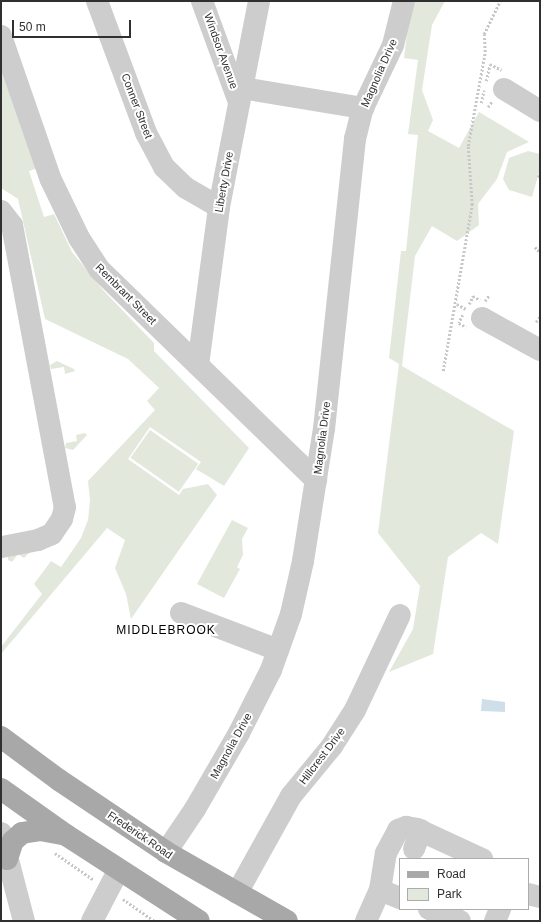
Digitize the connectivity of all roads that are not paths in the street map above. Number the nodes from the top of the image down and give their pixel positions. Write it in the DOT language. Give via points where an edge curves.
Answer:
graph roads {
  1 [pos="97,1"];
  2 [pos="202,1"];
  3 [pos="259,1"];
  4 [pos="404,1"];
  5 [pos="1,36"];
  6 [pos="495,85"];
  7 [pos="240,95"];
  8 [pos="362,108"];
  9 [pos="540,111"];
  10 [pos="219,207"];
  11 [pos="1,211"];
  12 [pos="474,313"];
  13 [pos="540,350"];
  14 [pos="198,365"];
  15 [pos="316,480"];
  16 [pos="1,547"];
  17 [pos="181,613"];
  18 [pos="400,615"];
  19 [pos="278,650"];
  20 [pos="1,737"];
  21 [pos="1,789"];
  22 [pos="1,833"];
  23 [pos="58,842"];
  24 [pos="166,852"];
  25 [pos="479,858"];
  26 [pos="4,860"];
  27 [pos="113,880"];
  28 [pos="394,892"];
  29 [pos="237,893"];
  30 [pos="529,894"];
  31 [pos="540,896"];
  32 [pos="432,910"];
  33 [pos="500,910"];
  34 [pos="24,921"];
  35 [pos="92,921"];
  36 [pos="198,921"];
  37 [pos="287,921"];
  38 [pos="366,921"];
  39 [pos="460,921"];
  40 [pos="495,921"];
  1 -- 10 [label="street, Conner Street" via="146,133 164,167 186,188"];
  2 -- 7 [label="street, Windsor Avenue"];
  3 -- 7 [label="street, Liberty Drive"];
  4 -- 8 [label="street, Magnolia Drive" via="393,45"];
  5 -- 14 [label="street, Rembrant Street" via="51,180 79,238 99,269"];
  6 -- 9 [label="street"];
  7 -- 8 [label="street"];
  7 -- 10 [label="street, Liberty Drive"];
  8 -- 15 [label="street, Magnolia Drive" via="355,140"];
  10 -- 14 [label="street, Liberty Drive"];
  11 -- 16 [label="street" via="12,225 65,508 62,519 52,534 38,540"];
  12 -- 13 [label="street"];
  14 -- 15 [label="street, Rembrant Street"];
  15 -- 19 [label="street, Magnolia Drive" via="303,561 291,614"];
  17 -- 19 [label="street"];
  18 -- 29 [label="street, Hillcrest Drive" via="355,710 332,746 290,796"];
  19 -- 24 [label="street, Magnolia Drive" via="239,733 195,809"];
  20 -- 24 [label="main road, Frederick Road" via="59,780"];
  21 -- 23 [label="main road"];
  22 -- 26 [label="street"];
  23 -- 26 [label="main road" via="47,830 27,831 14,841"];
  23 -- 27 [label="main road"];
  24 -- 29 [label="main road, Frederick Road"];
  25 -- 28 [label="street" via="417,840 406,827 396,832 386,853"];
  26 -- 34 [label="street" via="14,883"];
  27 -- 35 [label="street"];
  27 -- 36 [label="main road"];
  28 -- 38 [label="street"];
  29 -- 37 [label="main road, Frederick Road"];
  30 -- 31 [label="street"];
  32 -- 39 [label="street"];
  33 -- 40 [label="street"];
}
